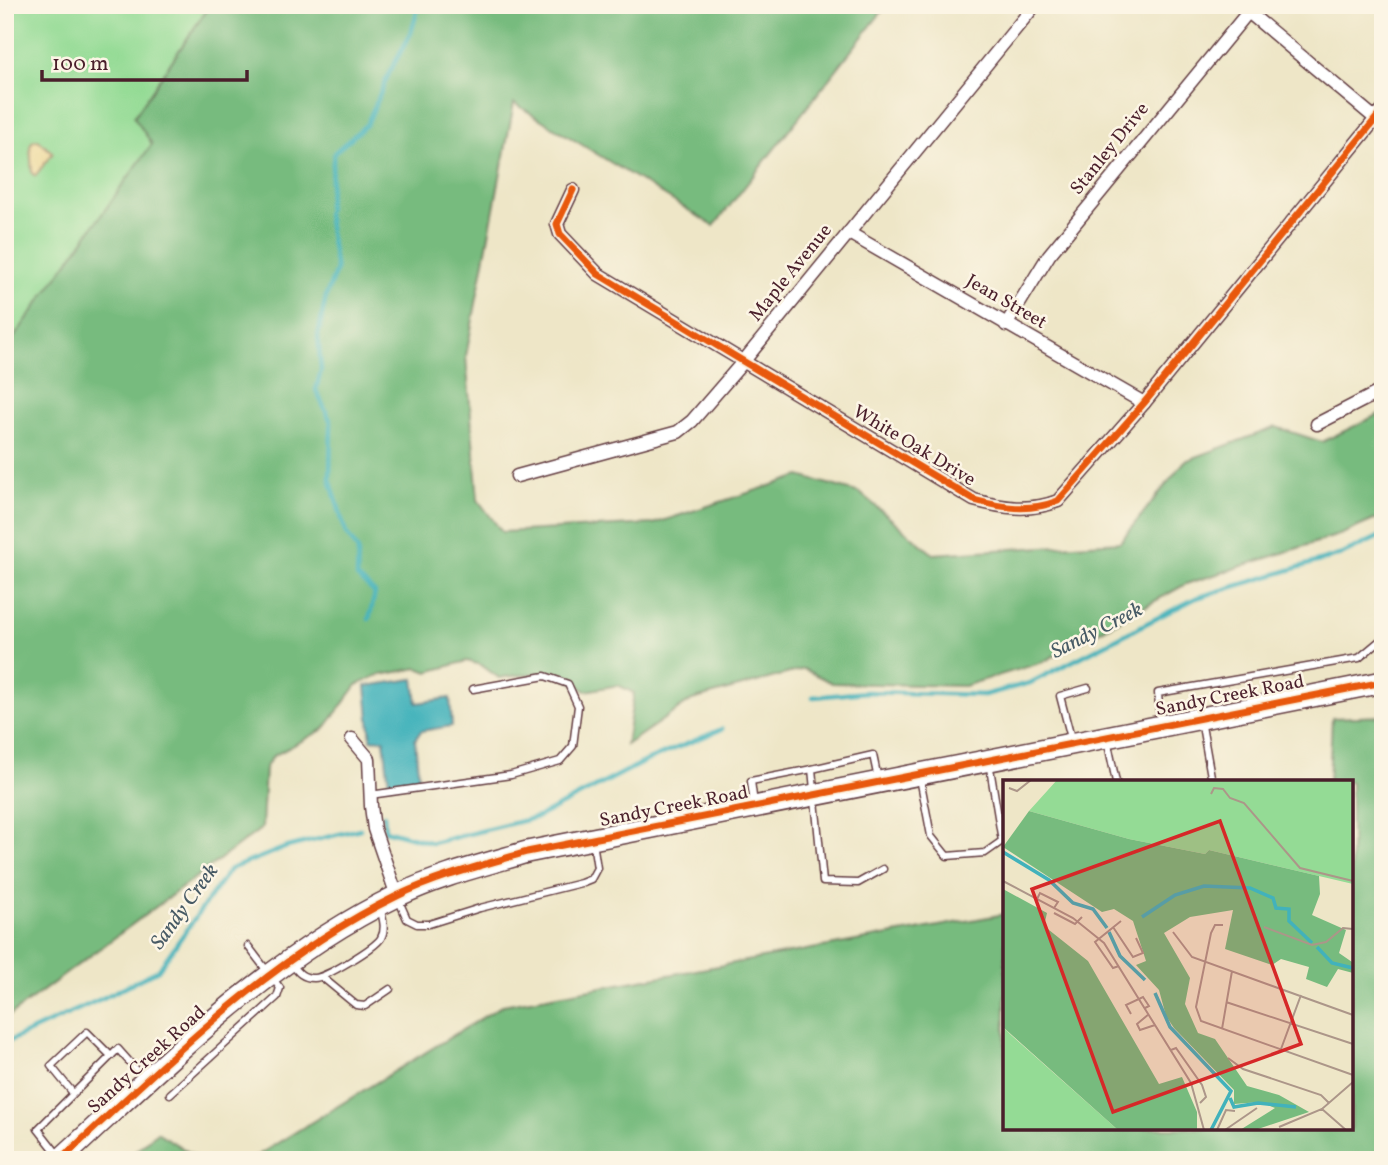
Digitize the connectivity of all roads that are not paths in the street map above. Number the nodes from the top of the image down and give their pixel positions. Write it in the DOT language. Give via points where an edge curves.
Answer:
graph roads {
  1 [pos="1034,5"];
  2 [pos="1247,8"];
  3 [pos="1379,114"];
  4 [pos="573,190"];
  5 [pos="849,233"];
  6 [pos="1006,325"];
  7 [pos="743,362"];
  8 [pos="1383,390"];
  9 [pos="1144,403"];
  10 [pos="1317,424"];
  11 [pos="517,476"];
  12 [pos="1383,638"];
  13 [pos="1383,682"];
  14 [pos="1088,688"];
  15 [pos="473,689"];
  16 [pos="1201,718"];
  17 [pos="1160,726"];
  18 [pos="1107,737"];
  19 [pos="352,739"];
  20 [pos="1073,744"];
  21 [pos="989,760"];
  22 [pos="812,769"];
  23 [pos="919,774"];
  24 [pos="1116,780"];
  25 [pos="1212,780"];
  26 [pos="879,782"];
  27 [pos="370,795"];
  28 [pos="816,795"];
  29 [pos="754,807"];
  30 [pos="592,839"];
  31 [pos="883,869"];
  32 [pos="389,900"];
  33 [pos="248,946"];
  34 [pos="289,960"];
  35 [pos="271,974"];
  36 [pos="322,978"];
  37 [pos="390,989"];
  38 [pos="111,1056"];
  39 [pos="146,1081"];
  40 [pos="73,1093"];
  41 [pos="170,1094"];
  42 [pos="61,1159"];
  1 -- 5 [label="street, Maple Avenue"];
  2 -- 3 [label="street"];
  2 -- 6 [label="street, Stanley Drive" via="1049,254"];
  3 -- 9 [label="street, White Oak Drive"];
  4 -- 7 [label="street, White Oak Drive" via="557,223 560,234 598,274"];
  5 -- 6 [label="street, Jean Street"];
  5 -- 7 [label="street, Maple Avenue"];
  6 -- 9 [label="street, Jean Street"];
  7 -- 9 [label="street, White Oak Drive" via="974,500 999,507 1058,501"];
  7 -- 11 [label="street, Maple Avenue" via="678,432"];
  8 -- 10 [label="street"];
  12 -- 17 [label="lane" via="1359,658 1158,694"];
  13 -- 16 [label="main road, Sandy Creek Road"];
  14 -- 20 [label="lane" via="1060,696"];
  15 -- 27 [label="lane" via="545,676 568,684 578,706 573,746 560,761 511,775"];
  16 -- 17 [label="main road, Sandy Creek Road"];
  16 -- 25 [label="lane"];
  17 -- 18 [label="main road, Sandy Creek Road"];
  18 -- 20 [label="main road, Sandy Creek Road"];
  18 -- 24 [label="lane"];
  19 -- 27 [label="street" via="369,759"];
  20 -- 21 [label="main road, Sandy Creek Road"];
  21 -- 23 [label="main road, Sandy Creek Road"];
  21 -- 23 [label="lane" via="1002,841 985,853 947,856 931,836"];
  22 -- 26 [label="lane" via="873,755"];
  22 -- 28 [label="lane"];
  22 -- 29 [label="lane" via="751,781"];
  23 -- 26 [label="main road, Sandy Creek Road"];
  26 -- 28 [label="main road, Sandy Creek Road"];
  27 -- 32 [label="street"];
  28 -- 29 [label="main road, Sandy Creek Road"];
  28 -- 31 [label="lane" via="823,882 858,883"];
  29 -- 30 [label="main road, Sandy Creek Road"];
  30 -- 32 [label="main road, Sandy Creek Road" via="527,852 435,880"];
  30 -- 32 [label="lane" via="597,869 581,883 429,924 407,919"];
  32 -- 34 [label="main road, Sandy Creek Road"];
  32 -- 36 [label="lane" via="380,941"];
  33 -- 35 [label="lane"];
  34 -- 35 [label="main road, Sandy Creek Road"];
  34 -- 36 [label="lane" via="299,974"];
  35 -- 39 [label="main road, Sandy Creek Road"];
  35 -- 41 [label="lane" via="280,988 278,998"];
  36 -- 37 [label="lane" via="356,1005 365,1006"];
  38 -- 39 [label="lane" via="118,1049"];
  38 -- 40 [label="lane"];
  38 -- 40 [label="lane" via="87,1032 51,1066"];
  39 -- 42 [label="main road, Sandy Creek Road"];
  40 -- 42 [label="lane" via="38,1129"];
}
